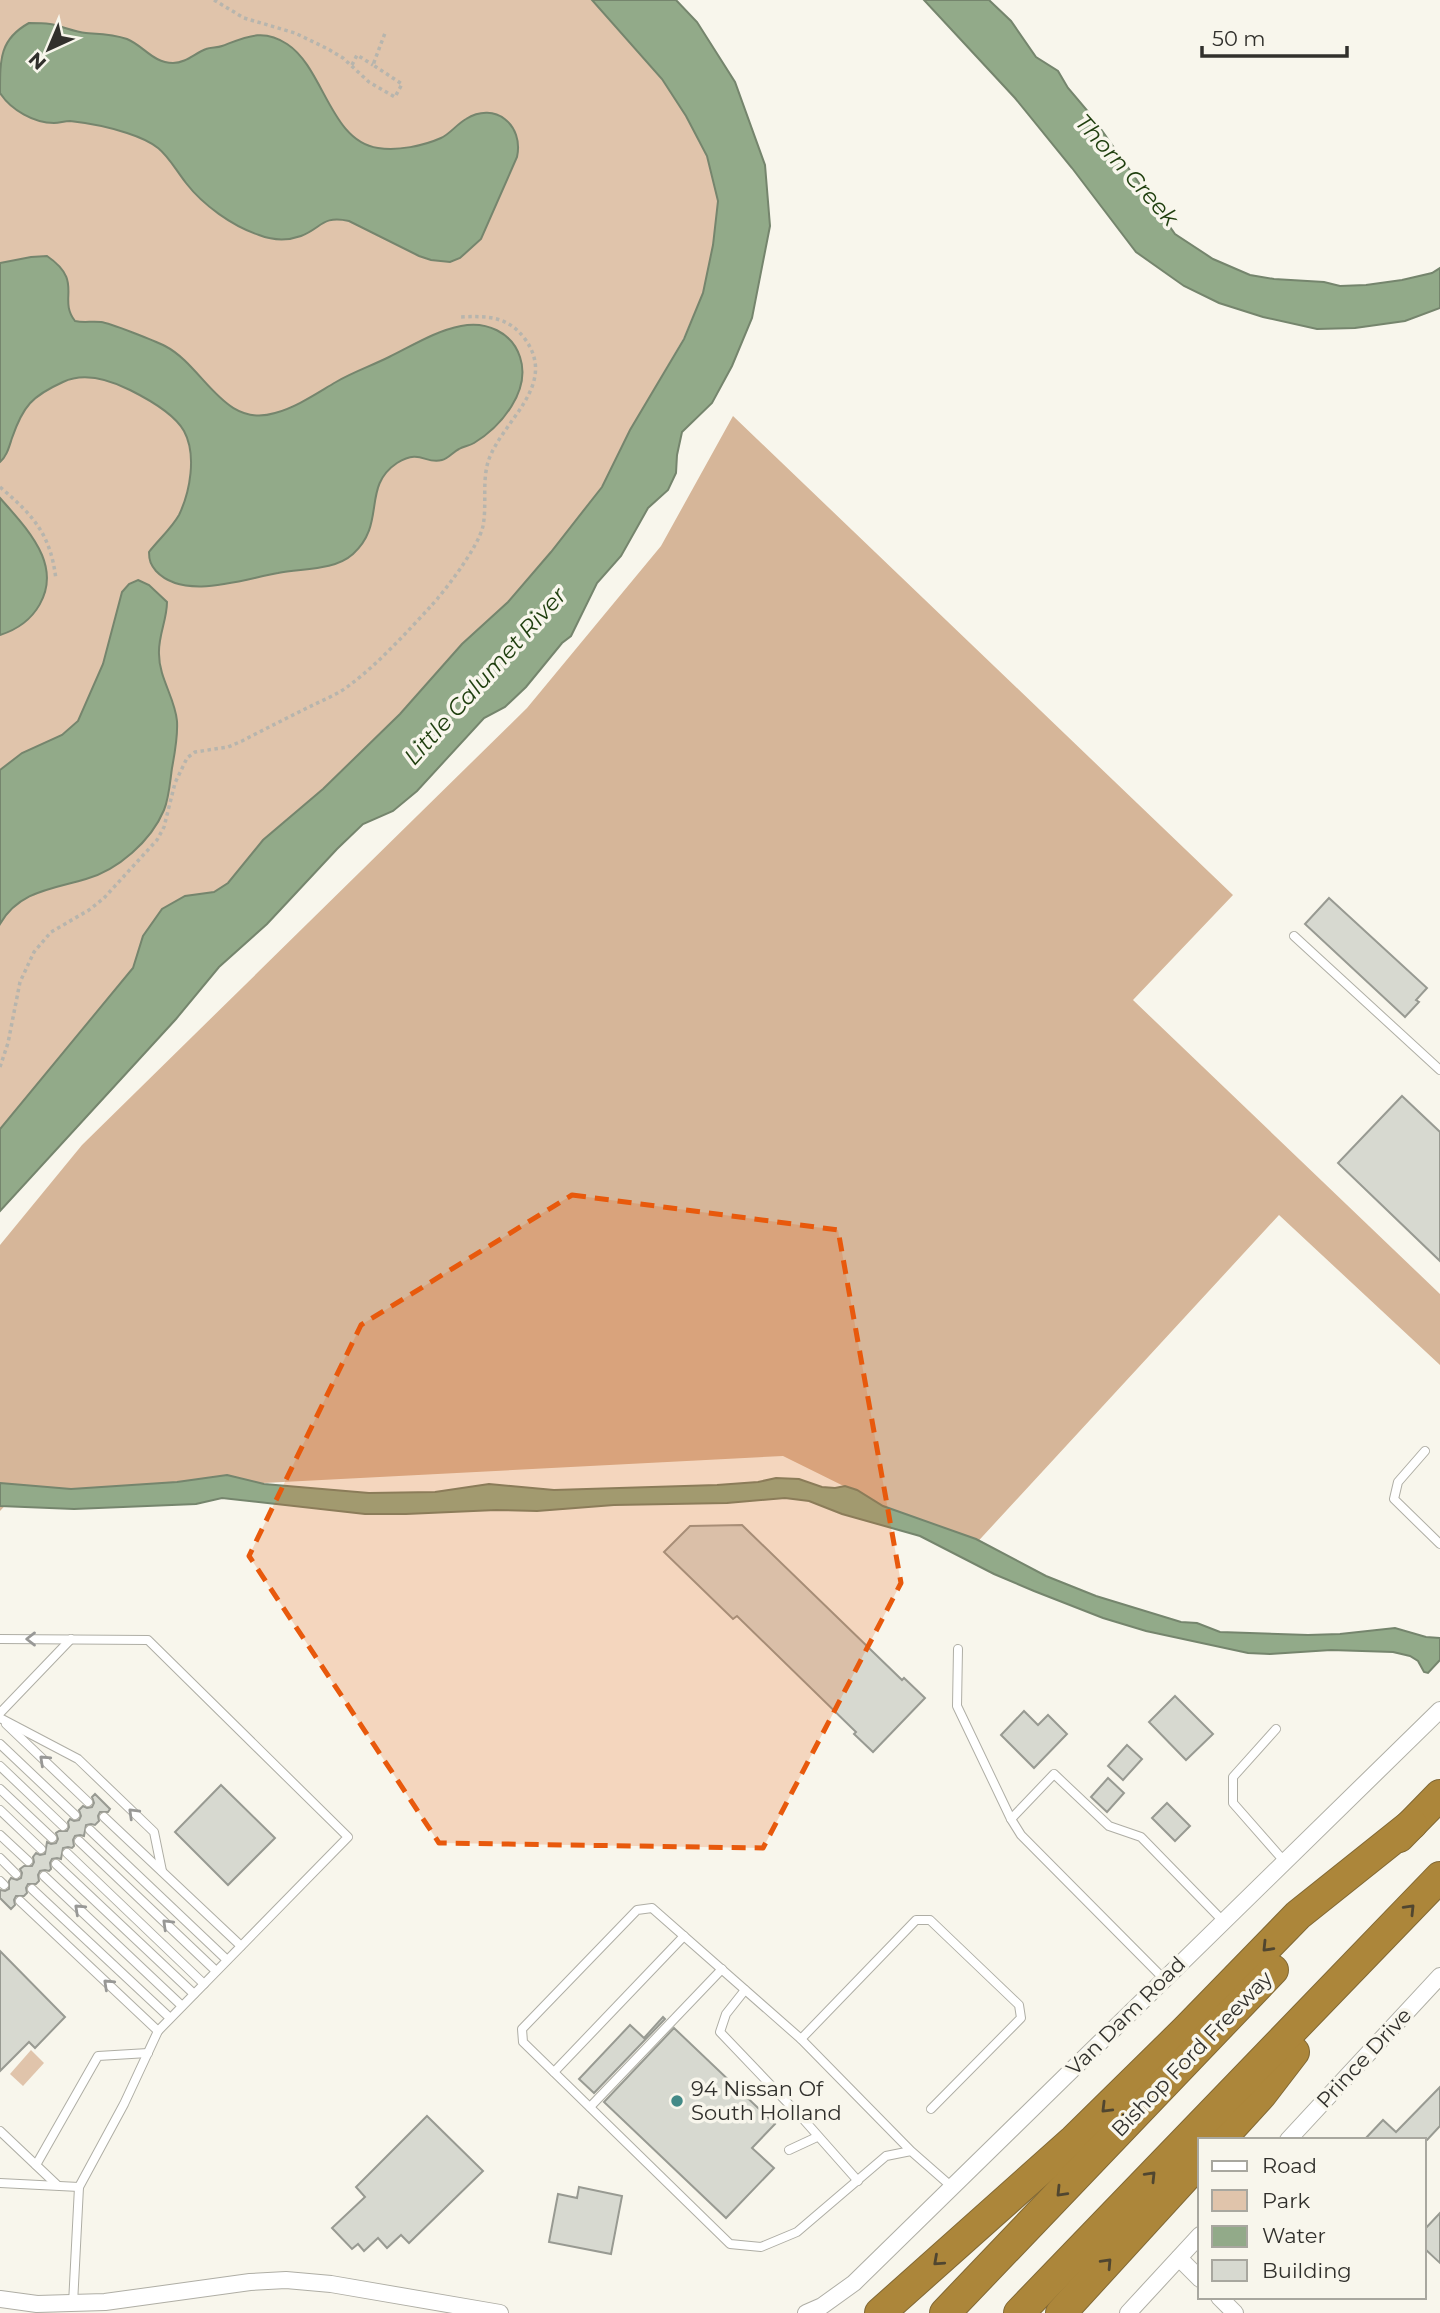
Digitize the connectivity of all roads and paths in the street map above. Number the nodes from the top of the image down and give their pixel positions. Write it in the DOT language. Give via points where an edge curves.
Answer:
graph roads {
  1 [pos="214,0"];
  2 [pos="384,33"];
  3 [pos="352,65"];
  4 [pos="373,65"];
  5 [pos="458,317"];
  6 [pos="0,487"];
  7 [pos="57,580"];
  8 [pos="1293,936"];
  9 [pos="0,1067"];
  10 [pos="1440,1070"];
  11 [pos="1425,1451"];
  12 [pos="1440,1544"];
  13 [pos="0,1639"];
  14 [pos="71,1639"];
  15 [pos="958,1649"];
  16 [pos="1440,1710"];
  17 [pos="0,1717"];
  18 [pos="1276,1728"];
  19 [pos="0,1744"];
  20 [pos="0,1766"];
  21 [pos="0,1788"];
  22 [pos="1440,1795"];
  23 [pos="88,1801"];
  24 [pos="0,1810"];
  25 [pos="75,1815"];
  26 [pos="104,1816"];
  27 [pos="1011,1818"];
  28 [pos="1412,1824"];
  29 [pos="64,1826"];
  30 [pos="90,1830"];
  31 [pos="0,1835"];
  32 [pos="52,1838"];
  33 [pos="79,1841"];
  34 [pos="41,1849"];
  35 [pos="67,1853"];
  36 [pos="0,1858"];
  37 [pos="28,1861"];
  38 [pos="1284,1861"];
  39 [pos="57,1864"];
  40 [pos="162,1871"];
  41 [pos="16,1874"];
  42 [pos="44,1876"];
  43 [pos="1440,1877"];
  44 [pos="32,1889"];
  45 [pos="20,1901"];
  46 [pos="1223,1921"];
  47 [pos="684,1936"];
  48 [pos="1379,1941"];
  49 [pos="241,1946"];
  50 [pos="227,1960"];
  51 [pos="722,1969"];
  52 [pos="216,1971"];
  53 [pos="1440,1976"];
  54 [pos="1164,1979"];
  55 [pos="204,1984"];
  56 [pos="745,1990"];
  57 [pos="194,1994"];
  58 [pos="182,2006"];
  59 [pos="170,2018"];
  60 [pos="158,2031"];
  61 [pos="801,2039"];
  62 [pos="148,2053"];
  63 [pos="554,2072"];
  64 [pos="590,2107"];
  65 [pos="931,2109"];
  66 [pos="0,2131"];
  67 [pos="817,2137"];
  68 [pos="1222,2138"];
  69 [pos="1290,2138"];
  70 [pos="789,2150"];
  71 [pos="911,2151"];
  72 [pos="1198,2163"];
  73 [pos="36,2165"];
  74 [pos="858,2181"];
  75 [pos="0,2183"];
  76 [pos="57,2185"];
  77 [pos="79,2187"];
  78 [pos="952,2187"];
  79 [pos="1198,2237"];
  80 [pos="1179,2258"];
  81 [pos="1198,2277"];
  82 [pos="0,2298"];
  83 [pos="1221,2299"];
  84 [pos="73,2304"];
  85 [pos="500,2313"];
  86 [pos="806,2313"];
  87 [pos="880,2313"];
  88 [pos="945,2313"];
  89 [pos="1019,2313"];
  90 [pos="1060,2313"];
  91 [pos="1128,2313"];
  92 [pos="1235,2313"];
  1 -- 3 [label="path" via="244,18 295,33"];
  2 -- 4 [label="path"];
  3 -- 4 [label="path" via="358,55"];
  3 -- 4 [label="path" via="395,97 402,84"];
  5 -- 9 [label="path" via="487,316 511,324 536,361 530,391 489,459 478,541 433,604 350,685 242,741 187,758 157,840 104,898 51,932 34,952 20,982"];
  6 -- 7 [label="path" via="39,524 49,543"];
  8 -- 10 [label="lane"];
  11 -- 12 [label="lane" via="1398,1482 1394,1499"];
  14 -- 13 [label="lane, one-way"];
  14 -- 17 [label="lane"];
  14 -- 49 [label="lane" via="148,1640 348,1837"];
  15 -- 27 [label="lane" via="957,1706"];
  16 -- 38 [label="street, Van Dam Road"];
  23 -- 17 [label="lane, one-way"];
  40 -- 17 [label="lane, one-way" via="154,1832 78,1759"];
  18 -- 38 [label="lane" via="1233,1777 1233,1803"];
  19 -- 25 [label="lane"];
  20 -- 29 [label="lane"];
  21 -- 32 [label="lane"];
  22 -- 28 [label="highway, Bishop Ford Freeway"];
  24 -- 34 [label="lane"];
  26 -- 40 [label="lane"];
  27 -- 46 [label="lane" via="1054,1774 1109,1826 1141,1837"];
  27 -- 54 [label="lane" via="1021,1835"];
  28 -- 87 [label="highway, one-way" via="1298,1915 1074,2140"];
  28 -- 88 [label="highway, Bishop Ford Freeway, one-way"];
  30 -- 50 [label="lane"];
  31 -- 37 [label="lane"];
  52 -- 33 [label="lane, one-way"];
  35 -- 55 [label="lane"];
  36 -- 41 [label="lane"];
  38 -- 46 [label="street, Van Dam Road"];
  39 -- 57 [label="lane"];
  40 -- 49 [label="lane"];
  58 -- 42 [label="lane, one-way"];
  48 -- 43 [label="highway, one-way"];
  44 -- 59 [label="lane"];
  60 -- 45 [label="lane, one-way"];
  46 -- 54 [label="street, Van Dam Road"];
  47 -- 51 [label="lane"];
  47 -- 63 [label="lane"];
  47 -- 63 [label="lane" via="652,1908 636,1910 522,2029 523,2042"];
  48 -- 68 [label="highway" via="1261,2095"];
  89 -- 48 [label="highway, one-way"];
  49 -- 50 [label="lane"];
  50 -- 52 [label="lane"];
  51 -- 56 [label="lane"];
  51 -- 64 [label="lane"];
  52 -- 55 [label="lane"];
  53 -- 69 [label="street, Prince Drive"];
  54 -- 78 [label="street, Van Dam Road"];
  55 -- 57 [label="lane"];
  56 -- 61 [label="lane"];
  56 -- 67 [label="lane" via="726,2014 720,2032"];
  57 -- 58 [label="lane"];
  58 -- 59 [label="lane"];
  59 -- 60 [label="lane"];
  60 -- 62 [label="lane"];
  61 -- 65 [label="lane" via="916,1920 930,1920 1019,2006 1021,2018"];
  61 -- 71 [label="lane"];
  62 -- 73 [label="lane" via="98,2056"];
  62 -- 77 [label="lane"];
  63 -- 64 [label="lane"];
  64 -- 74 [label="lane" via="730,2244 761,2247 797,2232"];
  66 -- 73 [label="lane"];
  67 -- 70 [label="lane"];
  67 -- 74 [label="lane"];
  71 -- 74 [label="lane" via="886,2156"];
  71 -- 78 [label="lane"];
  90 -- 72 [label="highway, one-way"];
  73 -- 76 [label="lane"];
  75 -- 76 [label="lane"];
  76 -- 77 [label="lane"];
  77 -- 84 [label="lane"];
  78 -- 86 [label="street, Van Dam Road" via="854,2283"];
  79 -- 80 [label="street"];
  80 -- 81 [label="street"];
  80 -- 91 [label="street"];
  82 -- 84 [label="street"];
  83 -- 92 [label="street"];
  84 -- 85 [label="street" via="286,2280"];
}
